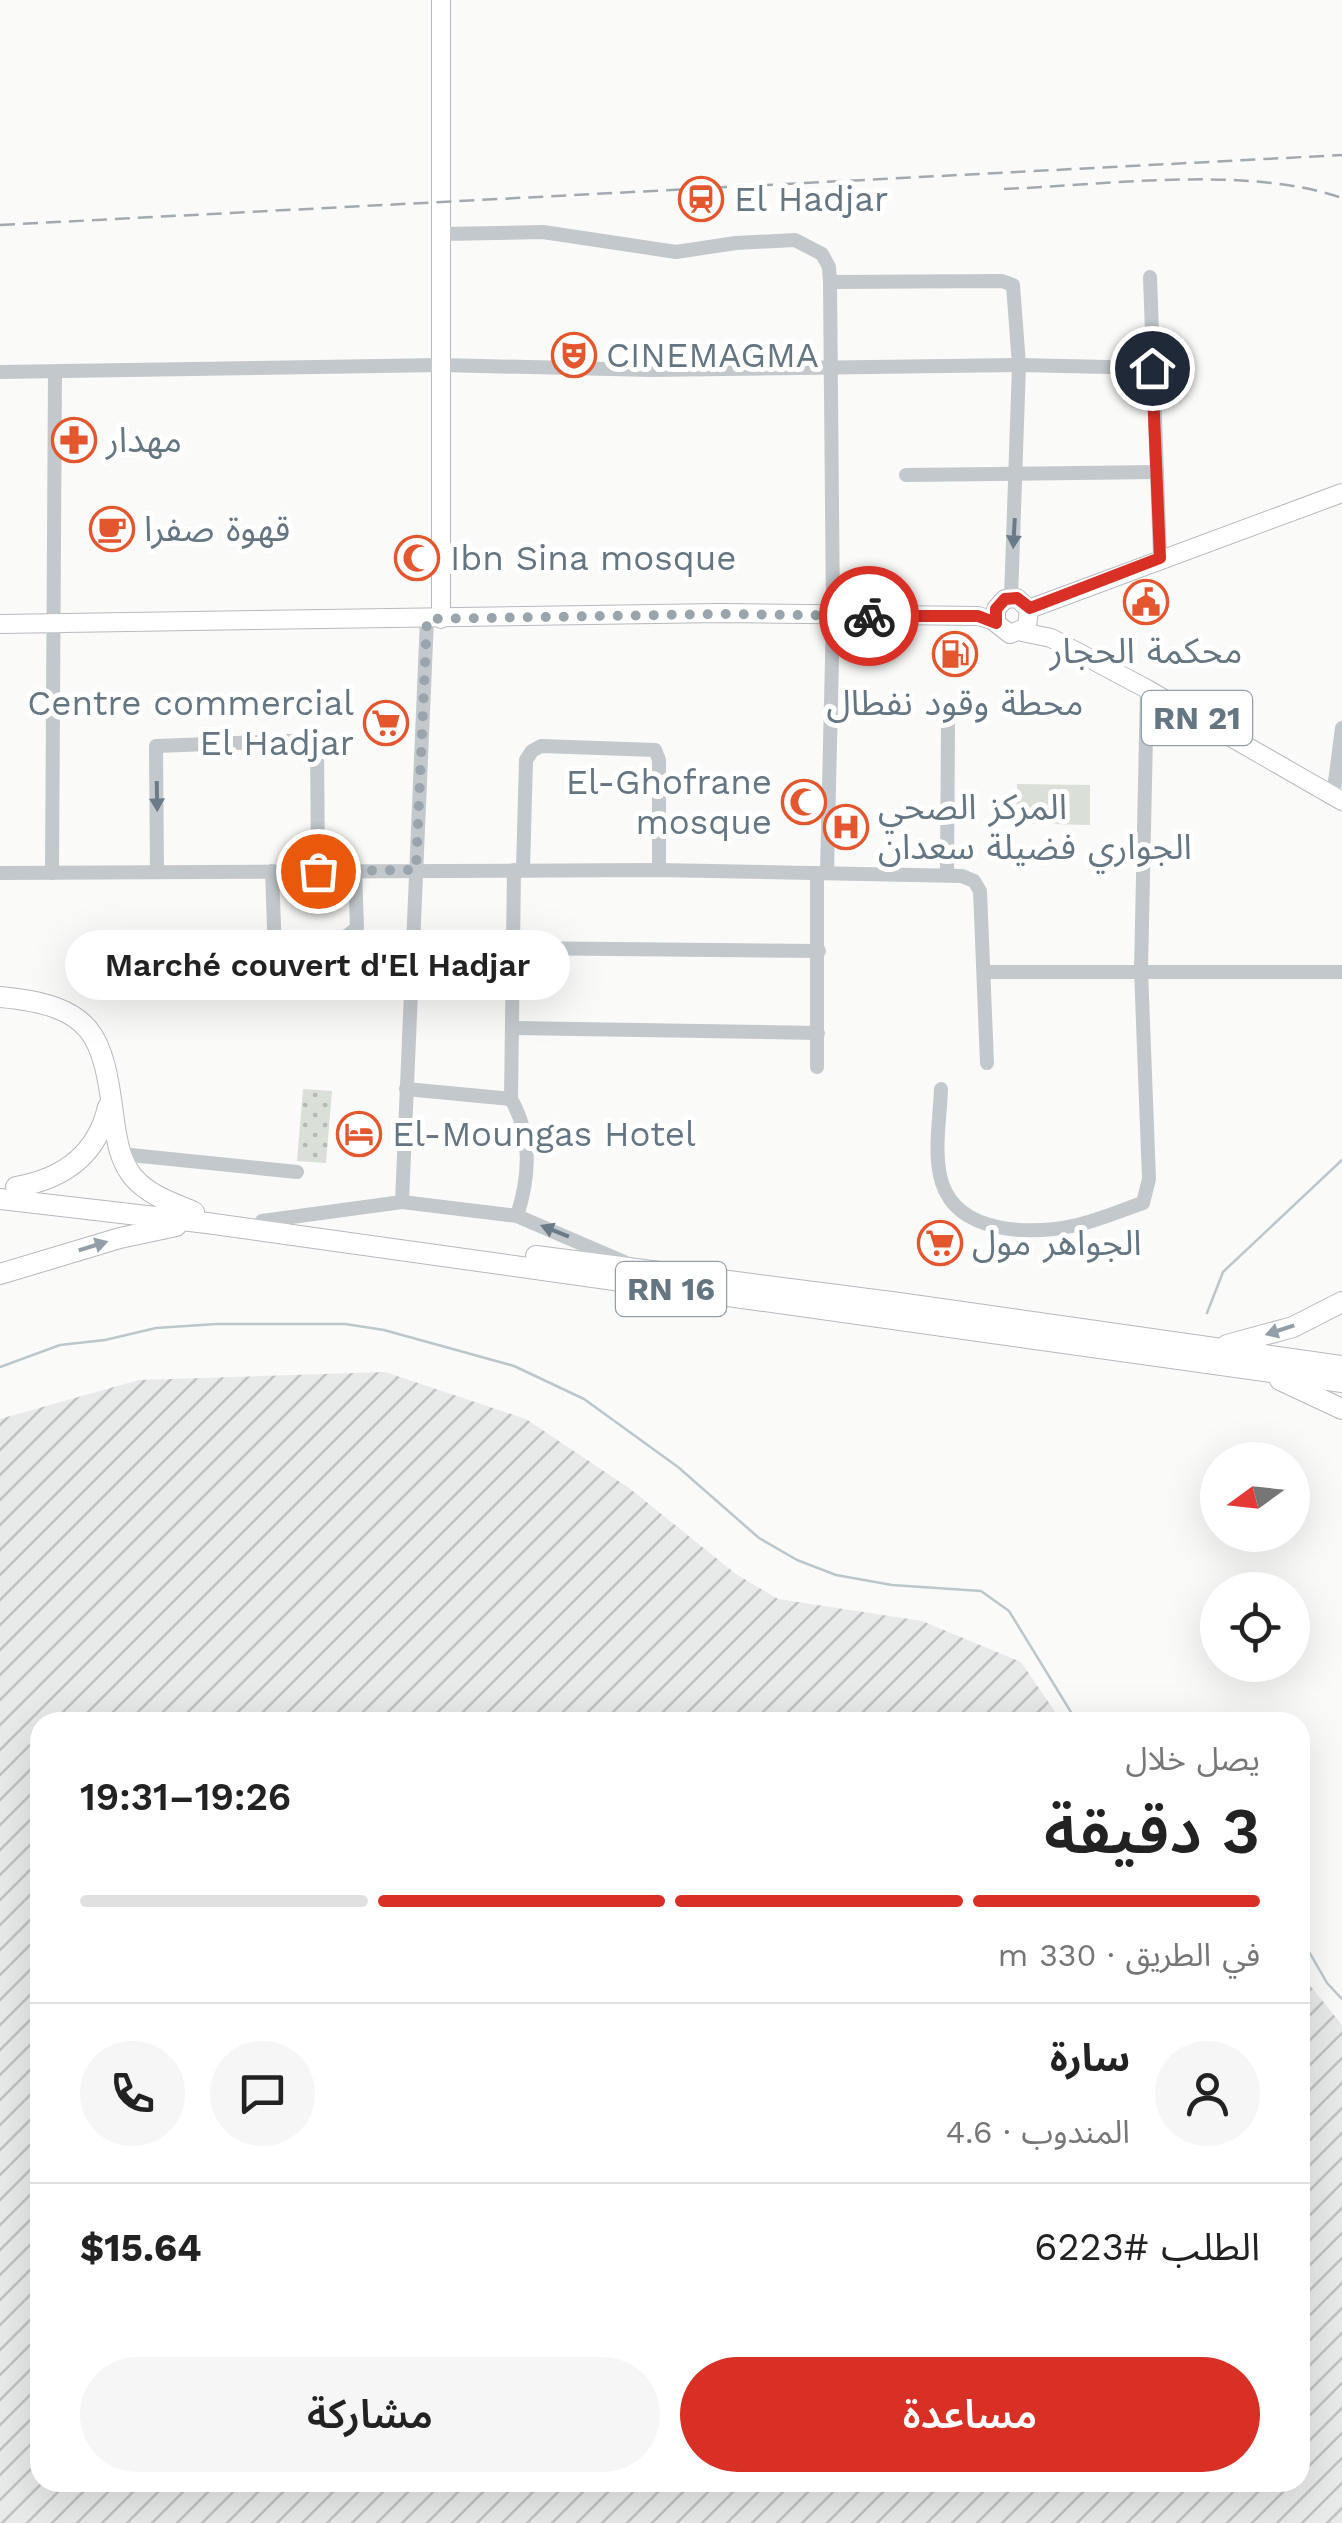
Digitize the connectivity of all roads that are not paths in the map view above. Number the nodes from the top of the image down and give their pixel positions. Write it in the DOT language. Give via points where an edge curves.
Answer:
graph roads {
  1 [pos="441,0"];
  2 [pos="443,234"];
  3 [pos="1150,277"];
  4 [pos="830,282"];
  5 [pos="441,365"];
  6 [pos="1019,366"];
  7 [pos="1152,368"];
  8 [pos="828,369"];
  9 [pos="0,372"];
  10 [pos="55,372"];
  11 [pos="1018,472"];
  12 [pos="1156,472"];
  13 [pos="906,475"];
  14 [pos="1342,493"];
  15 [pos="1160,558"];
  16 [pos="995,611"];
  17 [pos="833,616"];
  18 [pos="1028,618"];
  19 [pos="434,619"];
  20 [pos="52,623"];
  21 [pos="0,624"];
  22 [pos="1147,689"];
  23 [pos="948,722"];
  24 [pos="1342,728"];
  25 [pos="1338,799"];
  26 [pos="416,870"];
  27 [pos="518,870"];
  28 [pos="659,870"];
  29 [pos="318,871"];
  30 [pos="355,871"];
  31 [pos="158,872"];
  32 [pos="272,872"];
  33 [pos="0,873"];
  34 [pos="52,873"];
  35 [pos="822,873"];
  36 [pos="947,875"];
  37 [pos="514,948"];
  38 [pos="819,951"];
  39 [pos="1142,970"];
  40 [pos="984,972"];
  41 [pos="1342,972"];
  42 [pos="5,999"];
  43 [pos="513,1028"];
  44 [pos="818,1033"];
  45 [pos="987,1063"];
  46 [pos="817,1067"];
  47 [pos="406,1089"];
  48 [pos="941,1090"];
  49 [pos="111,1095"];
  50 [pos="510,1099"];
  51 [pos="120,1154"];
  52 [pos="298,1172"];
  53 [pos="5,1190"];
  54 [pos="402,1202"];
  55 [pos="516,1216"];
  56 [pos="200,1218"];
  57 [pos="262,1221"];
  58 [pos="643,1271"];
  59 [pos="0,1274"];
  60 [pos="1342,1302"];
  61 [pos="1215,1348"];
  62 [pos="1342,1366"];
  63 [pos="1255,1369"];
  64 [pos="1342,1382"];
  65 [pos="1342,1408"];
  1 -- 2 [label="main road"];
  2 -- 4 [label="street" via="543,232 676,252 795,240 822,254"];
  2 -- 5 [label="main road"];
  3 -- 7 [label="street"];
  4 -- 6 [label="street" via="1010,283"];
  4 -- 8 [label="street"];
  5 -- 8 [label="street"];
  5 -- 10 [label="street"];
  5 -- 19 [label="main road"];
  6 -- 7 [label="street"];
  6 -- 8 [label="street"];
  6 -- 11 [label="street"];
  7 -- 12 [label="street"];
  8 -- 17 [label="street"];
  9 -- 10 [label="street"];
  10 -- 20 [label="street"];
  11 -- 12 [label="street"];
  11 -- 13 [label="street"];
  11 -- 16 [label="street, one-way"];
  12 -- 15 [label="street"];
  14 -- 15 [label="main road"];
  15 -- 18 [label="main road"];
  16 -- 17 [label="main road"];
  16 -- 18 [label="main road" via="1022,600"];
  16 -- 18 [label="main road" via="1004,632"];
  17 -- 19 [label="main road"];
  17 -- 35 [label="street"];
  18 -- 22 [label="main road, RN 21" via="1051,638"];
  19 -- 20 [label="main road"];
  19 -- 26 [label="street"];
  20 -- 21 [label="main road"];
  20 -- 34 [label="street"];
  22 -- 25 [label="main road, RN 21"];
  22 -- 39 [label="street"];
  23 -- 36 [label="street"];
  24 -- 25 [label="street"];
  26 -- 27 [label="street"];
  26 -- 30 [label="street"];
  26 -- 47 [label="street"];
  27 -- 28 [label="street"];
  27 -- 28 [label="street" via="526,760 541,746 655,750"];
  27 -- 37 [label="street"];
  28 -- 35 [label="street"];
  29 -- 30 [label="street"];
  29 -- 31 [label="street, one-way" via="317,740 156,746"];
  29 -- 32 [label="street"];
  30 -- 32 [label="street" via="357,928 332,947 275,954"];
  31 -- 32 [label="street"];
  31 -- 34 [label="street"];
  33 -- 34 [label="street"];
  35 -- 36 [label="street"];
  35 -- 38 [label="street"];
  36 -- 40 [label="street" via="968,878 980,892"];
  37 -- 38 [label="street"];
  37 -- 43 [label="street"];
  38 -- 44 [label="street"];
  39 -- 40 [label="street"];
  39 -- 41 [label="street"];
  39 -- 48 [label="street" via="1150,1178 1144,1203 1076,1226 1006,1230 970,1220 940,1178"];
  40 -- 45 [label="street"];
  42 -- 49 [label="highway" via="53,1005 84,1026 105,1058"];
  43 -- 44 [label="street"];
  43 -- 50 [label="street"];
  44 -- 46 [label="street"];
  47 -- 50 [label="street"];
  47 -- 54 [label="street"];
  49 -- 51 [label="highway"];
  49 -- 53 [label="highway" via="97,1141 84,1155 62,1174"];
  50 -- 55 [label="street" via="529,1156"];
  51 -- 52 [label="street"];
  51 -- 56 [label="highway" via="146,1189"];
  53 -- 56 [label="highway, RN 16"];
  54 -- 55 [label="street"];
  54 -- 57 [label="street"];
  58 -- 55 [label="street, one-way"];
  56 -- 57 [label="highway, RN 16"];
  59 -- 56 [label="highway, one-way"];
  56 -- 63 [label="highway, RN 16"];
  57 -- 58 [label="highway, RN 16"];
  58 -- 61 [label="highway, RN 16"];
  60 -- 61 [label="highway, one-way" via="1293,1327"];
  61 -- 62 [label="highway, RN 16"];
  63 -- 64 [label="highway, RN 16"];
  63 -- 65 [label="highway"];
}
